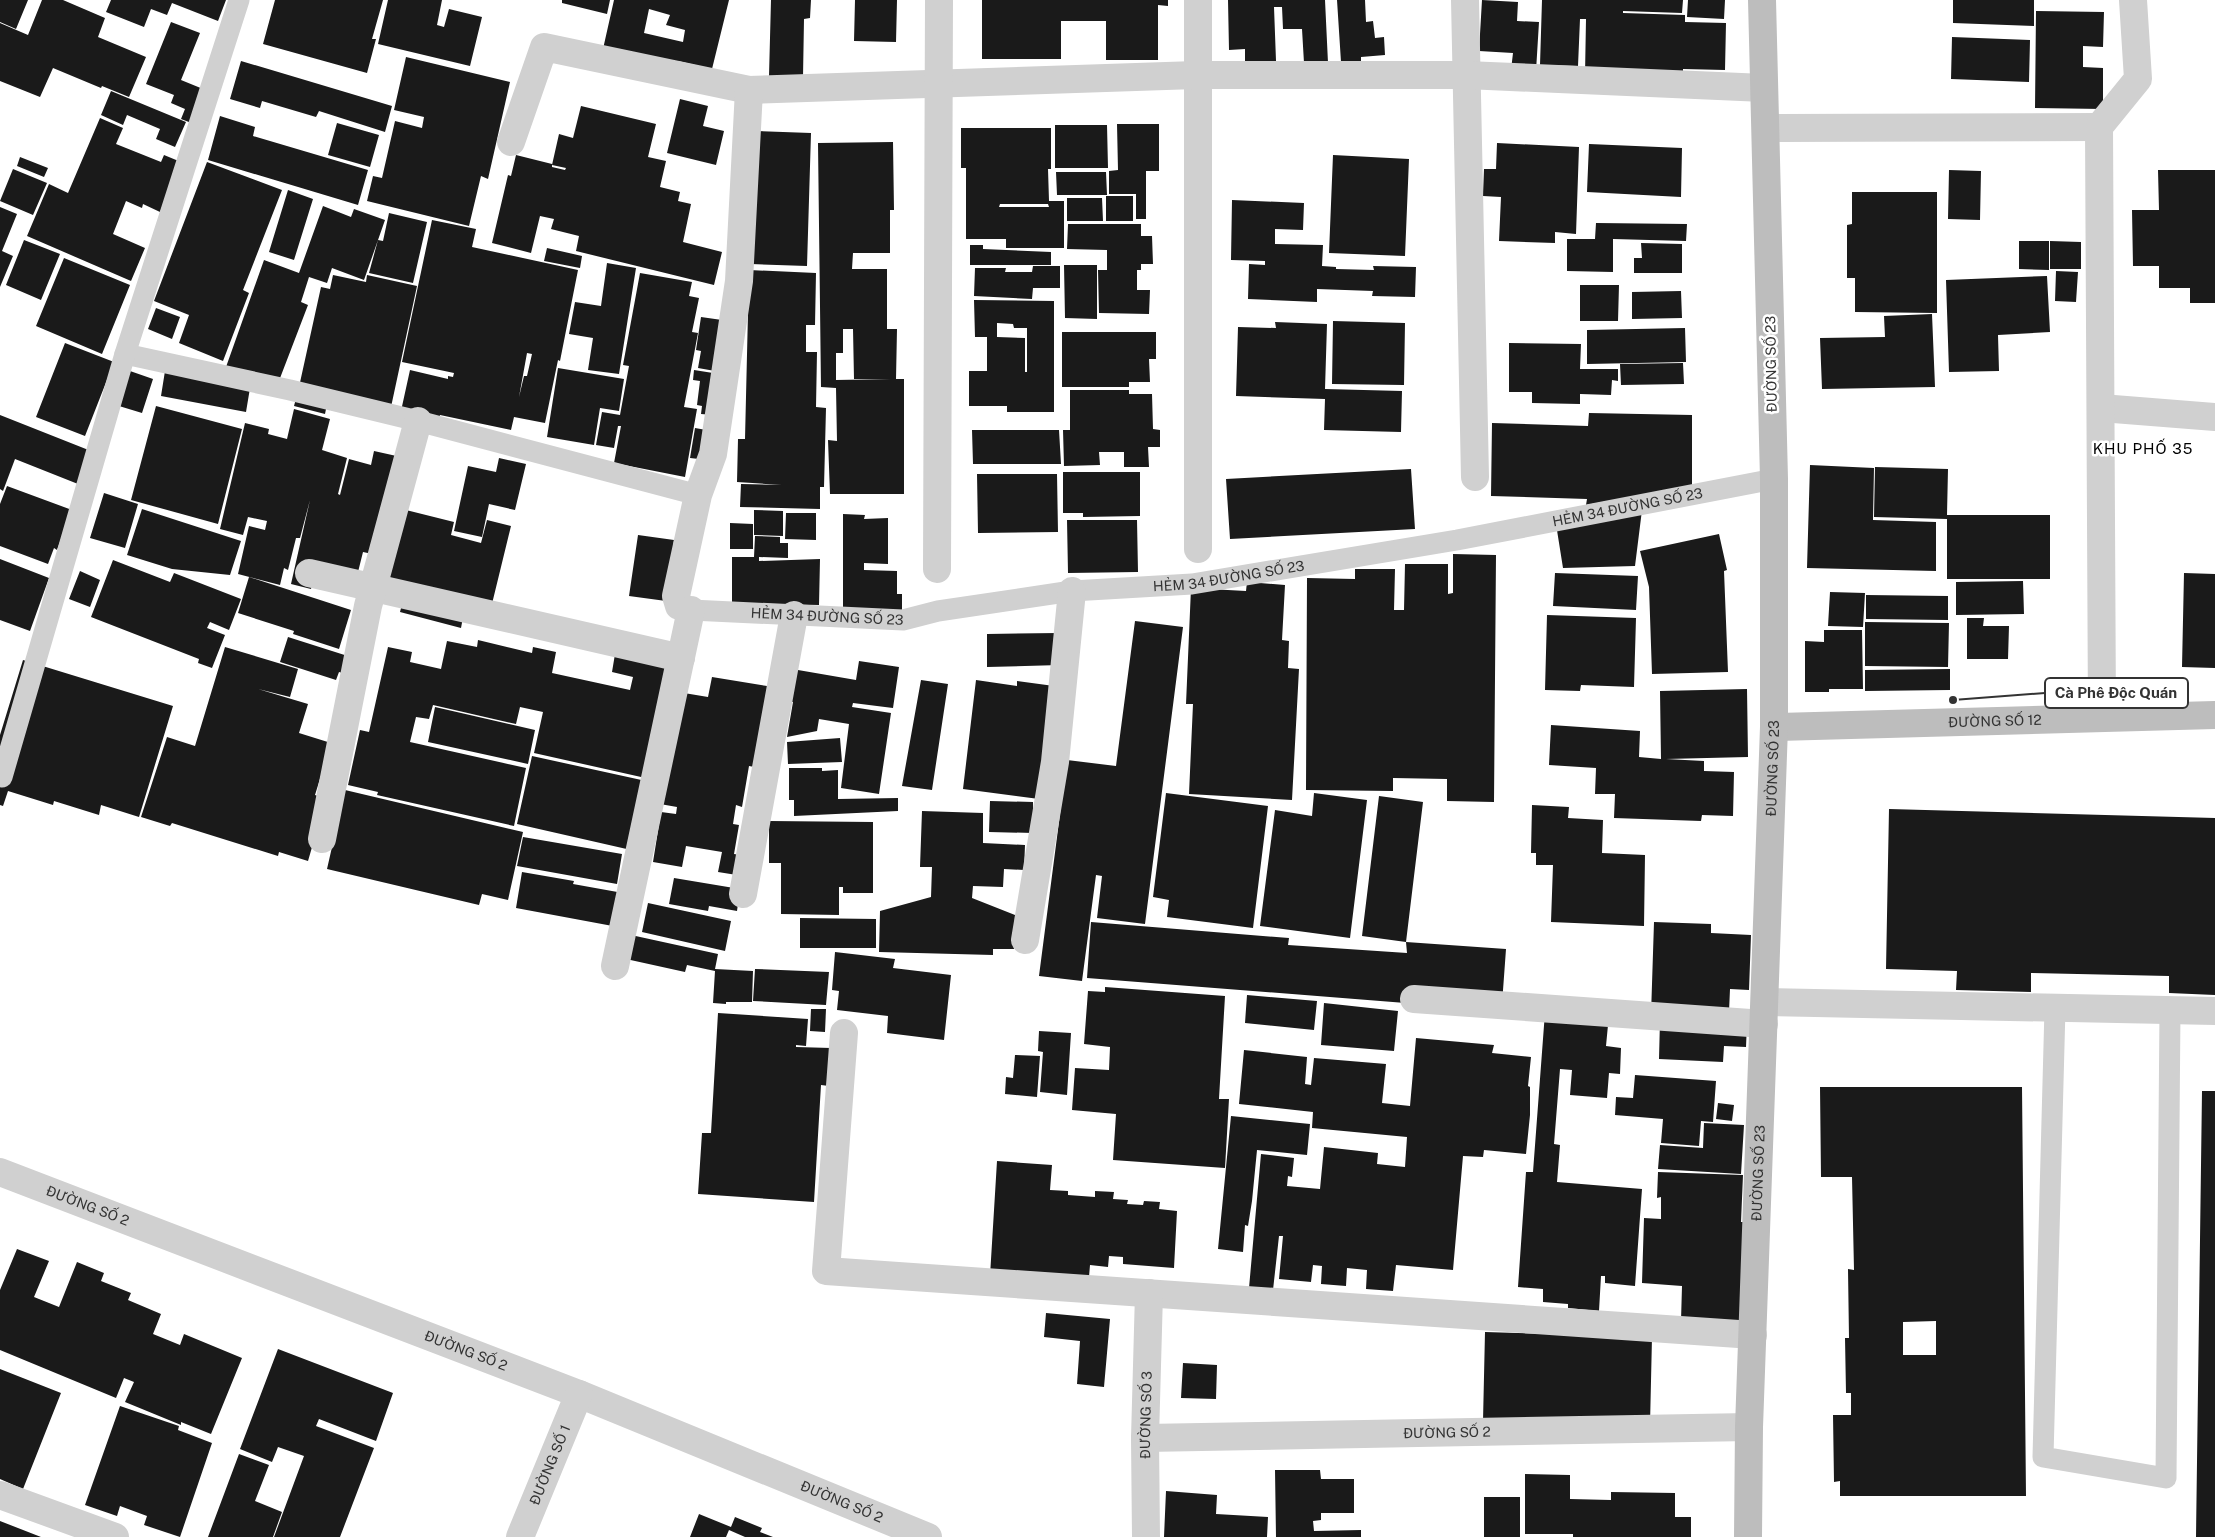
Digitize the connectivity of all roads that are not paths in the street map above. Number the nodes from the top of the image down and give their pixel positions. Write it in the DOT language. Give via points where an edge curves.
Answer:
graph roads {
  1 [pos="239,0"];
  2 [pos="939,0"];
  3 [pos="1198,0"];
  4 [pos="1465,0"];
  5 [pos="1762,0"];
  6 [pos="2133,0"];
  7 [pos="1196,75"];
  8 [pos="1466,75"];
  9 [pos="938,84"];
  10 [pos="1764,88"];
  11 [pos="748,90"];
  12 [pos="2099,127"];
  13 [pos="1766,128"];
  14 [pos="511,142"];
  15 [pos="125,354"];
  16 [pos="2101,408"];
  17 [pos="2215,417"];
  18 [pos="418,421"];
  19 [pos="1475,477"];
  20 [pos="1774,479"];
  21 [pos="698,495"];
  22 [pos="1198,549"];
  23 [pos="937,569"];
  24 [pos="309,573"];
  25 [pos="374,587"];
  26 [pos="1072,592"];
  27 [pos="685,608"];
  28 [pos="794,615"];
  29 [pos="681,658"];
  30 [pos="2215,715"];
  31 [pos="2102,718"];
  32 [pos="1774,727"];
  33 [pos="2,777"];
  34 [pos="322,839"];
  35 [pos="742,894"];
  36 [pos="1025,940"];
  37 [pos="615,966"];
  38 [pos="1414,999"];
  39 [pos="2055,1008"];
  40 [pos="2170,1010"];
  41 [pos="2215,1011"];
  42 [pos="1764,1013"];
  43 [pos="844,1033"];
  44 [pos="0,1172"];
  45 [pos="1149,1293"];
  46 [pos="1753,1335"];
  47 [pos="579,1394"];
  48 [pos="1749,1427"];
  49 [pos="1145,1438"];
  50 [pos="0,1495"];
  51 [pos="115,1537"];
  52 [pos="520,1537"];
  53 [pos="928,1537"];
  54 [pos="1146,1537"];
  55 [pos="1748,1537"];
  1 -- 15 [label="lane"];
  2 -- 9 [label="street"];
  3 -- 7 [label="street"];
  4 -- 8 [label="street"];
  5 -- 10 [label="street, ĐƯỜNG SỐ 23"];
  6 -- 12 [label="street" via="2138,79"];
  7 -- 8 [label="street"];
  7 -- 9 [label="street"];
  7 -- 22 [label="street"];
  8 -- 10 [label="street"];
  8 -- 19 [label="street"];
  9 -- 11 [label="street"];
  9 -- 23 [label="street"];
  10 -- 13 [label="street, ĐƯỜNG SỐ 23"];
  11 -- 14 [label="street" via="544,47"];
  11 -- 21 [label="street" via="739,281 713,454"];
  12 -- 13 [label="street"];
  12 -- 16 [label="street"];
  13 -- 20 [label="street, ĐƯỜNG SỐ 23"];
  15 -- 18 [label="lane"];
  15 -- 33 [label="lane"];
  16 -- 17 [label="street"];
  16 -- 31 [label="street"];
  18 -- 21 [label="lane"];
  18 -- 25 [label="street"];
  20 -- 26 [label="lane, HẺM 34 ĐƯỜNG SỐ 23" via="1457,540 1192,584"];
  20 -- 32 [label="street, ĐƯỜNG SỐ 23"];
  21 -- 27 [label="street" via="676,596"];
  24 -- 25 [label="street"];
  25 -- 29 [label="street"];
  25 -- 34 [label="street"];
  26 -- 28 [label="lane, HẺM 34 ĐƯỜNG SỐ 23" via="938,611 903,620"];
  26 -- 36 [label="street" via="1055,762"];
  27 -- 28 [label="lane, HẺM 34 ĐƯỜNG SỐ 23"];
  27 -- 29 [label="street"];
  28 -- 35 [label="street"];
  29 -- 37 [label="street"];
  30 -- 31 [label="street, ĐƯỜNG SỐ 12"];
  31 -- 32 [label="street, ĐƯỜNG SỐ 12"];
  32 -- 42 [label="street, ĐƯỜNG SỐ 23"];
  38 -- 42 [label="street"];
  39 -- 40 [label="street"];
  39 -- 40 [label="lane" via="2043,1457 2166,1478"];
  39 -- 42 [label="street"];
  40 -- 41 [label="street"];
  42 -- 46 [label="street, ĐƯỜNG SỐ 23"];
  43 -- 45 [label="street" via="826,1271"];
  44 -- 47 [label="street, ĐƯỜNG SỐ 2"];
  45 -- 46 [label="street"];
  45 -- 49 [label="street, ĐƯỜNG SỐ 3"];
  46 -- 48 [label="street, ĐƯỜNG SỐ 23"];
  47 -- 52 [label="street, ĐƯỜNG SỐ 1"];
  47 -- 53 [label="street, ĐƯỜNG SỐ 2"];
  48 -- 49 [label="street, ĐƯỜNG SỐ 2"];
  48 -- 55 [label="street, ĐƯỜNG SỐ 23"];
  49 -- 54 [label="street, ĐƯỜNG SỐ 3"];
  50 -- 51 [label="street"];
}
